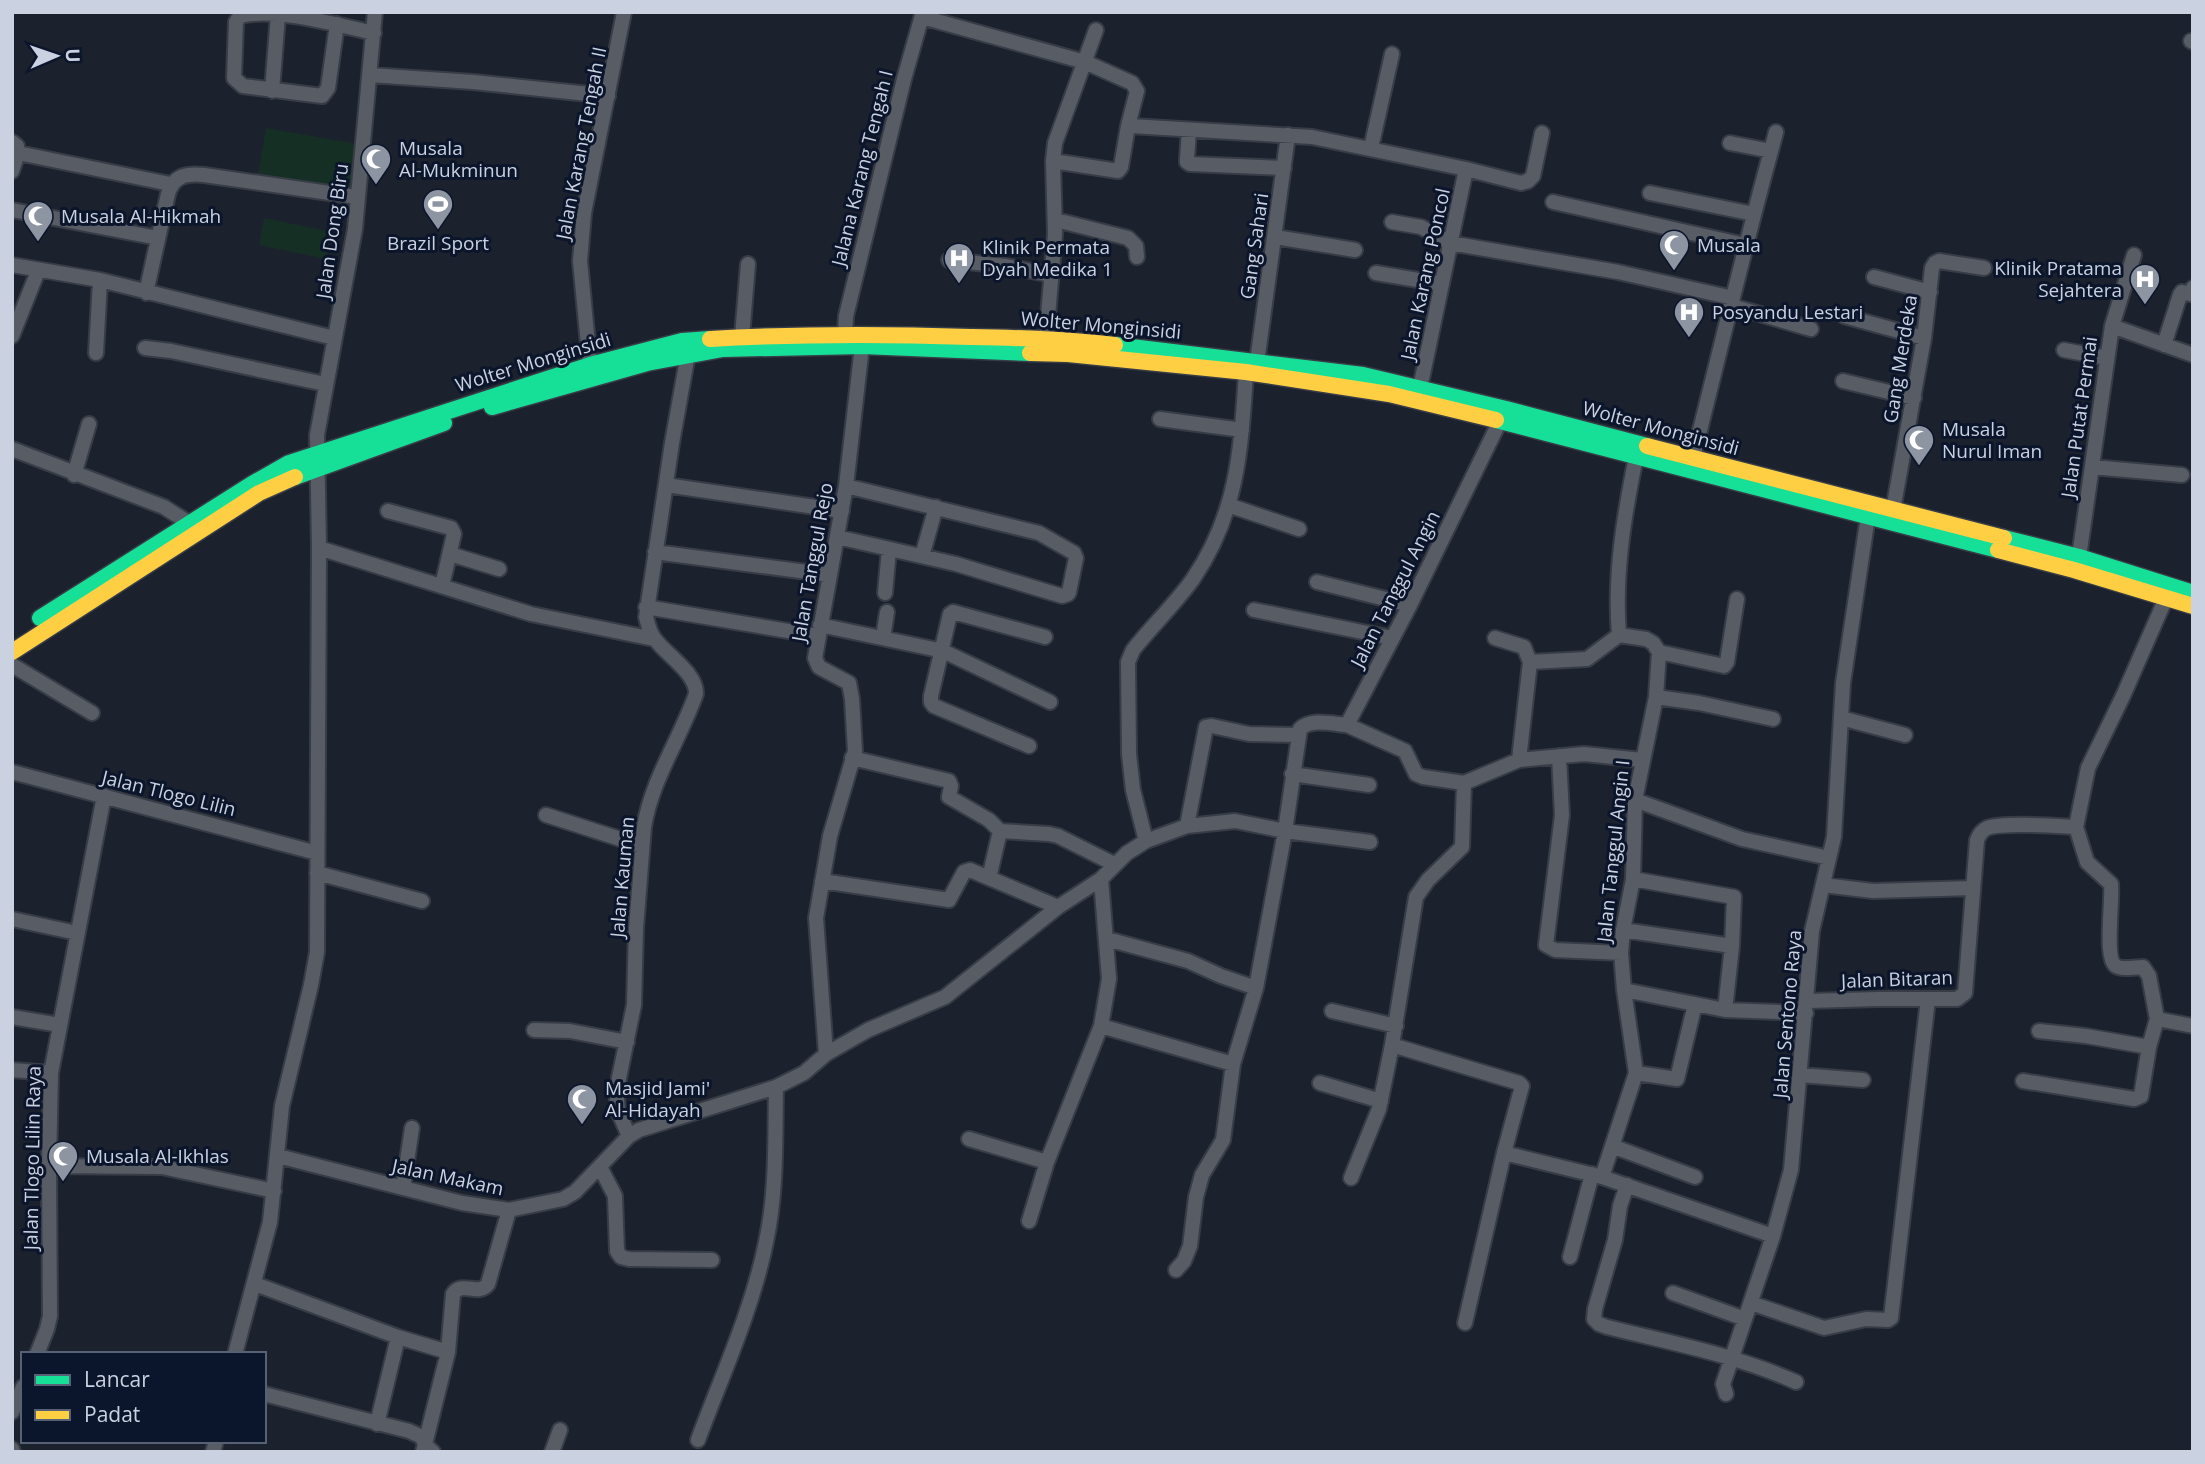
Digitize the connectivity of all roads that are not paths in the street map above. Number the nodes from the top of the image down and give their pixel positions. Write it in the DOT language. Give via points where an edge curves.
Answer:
graph roads {
  1 [pos="375,12"];
  2 [pos="624,12"];
  3 [pos="278,15"];
  4 [pos="923,15"];
  5 [pos="337,24"];
  6 [pos="1096,30"];
  7 [pos="374,33"];
  8 [pos="1392,54"];
  9 [pos="1085,62"];
  10 [pos="370,75"];
  11 [pos="272,91"];
  12 [pos="608,96"];
  13 [pos="1128,126"];
  14 [pos="1189,130"];
  15 [pos="1776,132"];
  16 [pos="1542,133"];
  17 [pos="1289,135"];
  18 [pos="1730,143"];
  19 [pos="15,148"];
  20 [pos="1371,148"];
  21 [pos="1770,151"];
  22 [pos="1053,161"];
  23 [pos="1284,168"];
  24 [pos="1466,169"];
  25 [pos="12,171"];
  26 [pos="170,184"];
  27 [pos="1650,193"];
  28 [pos="357,197"];
  29 [pos="1553,202"];
  30 [pos="12,210"];
  31 [pos="1754,214"];
  32 [pos="1056,220"];
  33 [pos="1392,222"];
  34 [pos="1275,237"];
  35 [pos="158,238"];
  36 [pos="1450,243"];
  37 [pos="1745,245"];
  38 [pos="1354,250"];
  39 [pos="2134,255"];
  40 [pos="1138,257"];
  41 [pos="949,260"];
  42 [pos="748,264"];
  43 [pos="12,265"];
  44 [pos="1984,268"];
  45 [pos="38,271"];
  46 [pos="1376,273"];
  47 [pos="1052,275"];
  48 [pos="1874,277"];
  49 [pos="100,280"];
  50 [pos="1442,284"];
  51 [pos="2193,288"];
  52 [pos="1930,292"];
  53 [pos="146,293"];
  54 [pos="1732,302"];
  55 [pos="1844,316"];
  56 [pos="2112,326"];
  57 [pos="1811,329"];
  58 [pos="845,334"];
  59 [pos="12,336"];
  60 [pos="742,337"];
  61 [pos="334,338"];
  62 [pos="1924,338"];
  63 [pos="1046,339"];
  64 [pos="2164,345"];
  65 [pos="862,346"];
  66 [pos="145,348"];
  67 [pos="2064,350"];
  68 [pos="96,354"];
  69 [pos="688,354"];
  70 [pos="2193,355"];
  71 [pos="2107,358"];
  72 [pos="590,365"];
  73 [pos="1252,367"];
  74 [pos="1843,382"];
  75 [pos="325,384"];
  76 [pos="1420,388"];
  77 [pos="1914,398"];
  78 [pos="1160,418"];
  79 [pos="1500,421"];
  80 [pos="89,424"];
  81 [pos="1242,430"];
  82 [pos="12,449"];
  83 [pos="1636,457"];
  84 [pos="1693,457"];
  85 [pos="317,461"];
  86 [pos="2092,467"];
  87 [pos="74,474"];
  88 [pos="2182,475"];
  89 [pos="666,485"];
  90 [pos="846,486"];
  91 [pos="1228,506"];
  92 [pos="936,507"];
  93 [pos="388,511"];
  94 [pos="842,511"];
  95 [pos="1868,516"];
  96 [pos="1903,516"];
  97 [pos="189,523"];
  98 [pos="1300,529"];
  99 [pos="837,537"];
  100 [pos="319,548"];
  101 [pos="888,549"];
  102 [pos="655,552"];
  103 [pos="450,554"];
  104 [pos="922,556"];
  105 [pos="2079,556"];
  106 [pos="499,569"];
  107 [pos="830,575"];
  108 [pos="1317,582"];
  109 [pos="442,586"];
  110 [pos="885,593"];
  111 [pos="2193,593"];
  112 [pos="1737,598"];
  113 [pos="2166,598"];
  114 [pos="1410,605"];
  115 [pos="2193,606"];
  116 [pos="646,607"];
  117 [pos="1254,610"];
  118 [pos="887,612"];
  119 [pos="42,624"];
  120 [pos="819,630"];
  121 [pos="1619,635"];
  122 [pos="12,636"];
  123 [pos="1045,637"];
  124 [pos="883,638"];
  125 [pos="1392,638"];
  126 [pos="1495,638"];
  127 [pos="654,639"];
  128 [pos="943,651"];
  129 [pos="12,652"];
  130 [pos="1659,652"];
  131 [pos="1530,662"];
  132 [pos="12,665"];
  133 [pos="1656,697"];
  134 [pos="1050,702"];
  135 [pos="92,713"];
  136 [pos="1841,718"];
  137 [pos="1773,719"];
  138 [pos="1347,725"];
  139 [pos="1298,735"];
  140 [pos="1905,735"];
  141 [pos="1029,746"];
  142 [pos="1559,756"];
  143 [pos="852,758"];
  144 [pos="1519,760"];
  145 [pos="1642,760"];
  146 [pos="12,772"];
  147 [pos="1292,774"];
  148 [pos="1464,783"];
  149 [pos="1369,785"];
  150 [pos="104,796"];
  151 [pos="1634,800"];
  152 [pos="546,815"];
  153 [pos="1187,826"];
  154 [pos="2076,827"];
  155 [pos="1000,831"];
  156 [pos="1284,831"];
  157 [pos="1146,841"];
  158 [pos="1370,842"];
  159 [pos="642,846"];
  160 [pos="317,853"];
  161 [pos="1829,858"];
  162 [pos="1114,864"];
  163 [pos="317,873"];
  164 [pos="989,878"];
  165 [pos="1101,879"];
  166 [pos="1633,879"];
  167 [pos="822,881"];
  168 [pos="1823,885"];
  169 [pos="1973,888"];
  170 [pos="422,901"];
  171 [pos="1058,907"];
  172 [pos="12,919"];
  173 [pos="1623,930"];
  174 [pos="77,933"];
  175 [pos="1107,939"];
  176 [pos="1732,946"];
  177 [pos="1621,953"];
  178 [pos="1256,988"];
  179 [pos="1624,990"];
  180 [pos="1928,999"];
  181 [pos="1695,1004"];
  182 [pos="1807,1007"];
  183 [pos="1725,1010"];
  184 [pos="1332,1011"];
  185 [pos="12,1017"];
  186 [pos="2157,1018"];
  187 [pos="60,1025"];
  188 [pos="1101,1026"];
  189 [pos="1396,1026"];
  190 [pos="2193,1026"];
  191 [pos="534,1030"];
  192 [pos="2039,1031"];
  193 [pos="626,1042"];
  194 [pos="1392,1045"];
  195 [pos="2149,1047"];
  196 [pos="826,1054"];
  197 [pos="1233,1064"];
  198 [pos="12,1070"];
  199 [pos="51,1073"];
  200 [pos="1636,1073"];
  201 [pos="1800,1075"];
  202 [pos="1863,1080"];
  203 [pos="2022,1082"];
  204 [pos="1320,1083"];
  205 [pos="776,1087"];
  206 [pos="1381,1101"];
  207 [pos="412,1128"];
  208 [pos="629,1136"];
  209 [pos="969,1139"];
  210 [pos="1612,1146"];
  211 [pos="1504,1153"];
  212 [pos="278,1156"];
  213 [pos="1047,1162"];
  214 [pos="48,1166"];
  215 [pos="600,1167"];
  216 [pos="1597,1175"];
  217 [pos="1695,1177"];
  218 [pos="1351,1178"];
  219 [pos="1627,1185"];
  220 [pos="403,1188"];
  221 [pos="274,1191"];
  222 [pos="509,1210"];
  223 [pos="1029,1221"];
  224 [pos="1773,1236"];
  225 [pos="1570,1257"];
  226 [pos="712,1260"];
  227 [pos="1175,1270"];
  228 [pos="255,1284"];
  229 [pos="1673,1293"];
  230 [pos="1751,1303"];
  231 [pos="1745,1319"];
  232 [pos="1465,1323"];
  233 [pos="398,1337"];
  234 [pos="38,1352"];
  235 [pos="237,1352"];
  236 [pos="448,1352"];
  237 [pos="1731,1357"];
  238 [pos="1797,1382"];
  239 [pos="21,1392"];
  240 [pos="1726,1394"];
  241 [pos="266,1395"];
  242 [pos="12,1412"];
  243 [pos="377,1424"];
  244 [pos="560,1430"];
  245 [pos="698,1440"];
  246 [pos="427,1450"];
  247 [pos="552,1452"];
  1 -- 7 [label="street, Jalan Dong Biru"];
  2 -- 12 [label="street, Jalan Karang Tengah II"];
  3 -- 5 [label="street"];
  3 -- 11 [label="street"];
  3 -- 11 [label="street" via="243,15 236,22 234,78 243,86"];
  4 -- 9 [label="street"];
  4 -- 58 [label="street, Jalana Karang Tengah I" via="852,289"];
  5 -- 7 [label="street"];
  5 -- 11 [label="street" via="325,95"];
  6 -- 9 [label="street"];
  7 -- 10 [label="street, Jalan Dong Biru"];
  8 -- 20 [label="street"];
  9 -- 13 [label="street" via="1134,85 1137,92"];
  9 -- 22 [label="street" via="1058,132"];
  10 -- 12 [label="street"];
  10 -- 28 [label="street, Jalan Dong Biru"];
  12 -- 72 [label="street, Jalan Karang Tengah II" via="584,214 580,261"];
  13 -- 14 [label="street"];
  13 -- 22 [label="street" via="1118,171"];
  14 -- 17 [label="street"];
  14 -- 23 [label="street" via="1190,164"];
  15 -- 21 [label="street"];
  16 -- 24 [label="street" via="1528,181"];
  17 -- 20 [label="street"];
  17 -- 23 [label="street, Gang Sahari"];
  18 -- 21 [label="street"];
  19 -- 25 [label="street"];
  19 -- 26 [label="street"];
  20 -- 24 [label="street"];
  21 -- 31 [label="street"];
  22 -- 32 [label="street"];
  23 -- 34 [label="street, Gang Sahari"];
  24 -- 36 [label="street, Jalan Karang Poncol"];
  26 -- 28 [label="street" via="194,174"];
  26 -- 35 [label="street"];
  27 -- 31 [label="street"];
  28 -- 61 [label="street, Jalan Dong Biru"];
  29 -- 37 [label="street"];
  30 -- 35 [label="street"];
  31 -- 37 [label="street"];
  32 -- 40 [label="street" via="1128,238"];
  32 -- 47 [label="street"];
  33 -- 36 [label="street" via="1421,227"];
  34 -- 38 [label="street"];
  34 -- 73 [label="street, Gang Sahari"];
  35 -- 53 [label="street"];
  36 -- 50 [label="street, Jalan Karang Poncol"];
  36 -- 54 [label="street" via="1618,271"];
  37 -- 54 [label="street"];
  39 -- 56 [label="street"];
  41 -- 47 [label="street"];
  42 -- 60 [label="street"];
  43 -- 45 [label="street"];
  44 -- 52 [label="street, Gang Merdeka" via="1939,261 1933,268"];
  45 -- 49 [label="street"];
  45 -- 59 [label="street"];
  46 -- 50 [label="street"];
  47 -- 63 [label="street"];
  48 -- 52 [label="street"];
  49 -- 53 [label="street"];
  49 -- 68 [label="street"];
  50 -- 76 [label="street, Jalan Karang Poncol"];
  51 -- 64 [label="street" via="2190,294 2180,295"];
  52 -- 62 [label="street, Gang Merdeka"];
  53 -- 61 [label="street"];
  54 -- 57 [label="street"];
  54 -- 84 [label="street"];
  55 -- 62 [label="street"];
  56 -- 64 [label="street, Jalan Putat Permai"];
  56 -- 71 [label="street, Jalan Putat Permai"];
  58 -- 60 [label="main road, Wolter Monginsidi"];
  58 -- 63 [label="main road, Wolter Monginsidi"];
  60 -- 72 [label="main road, Wolter Monginsidi" via="682,341"];
  61 -- 75 [label="street, Jalan Dong Biru"];
  62 -- 77 [label="street, Gang Merdeka"];
  63 -- 73 [label="main road, Wolter Monginsidi"];
  64 -- 70 [label="street, Jalan Putat Permai"];
  65 -- 69 [label="main road, Wolter Monginsidi"];
  65 -- 73 [label="main road, Wolter Monginsidi"];
  65 -- 90 [label="street, Jalan Tanggul Rejo"];
  66 -- 75 [label="street"];
  67 -- 71 [label="street"];
  69 -- 85 [label="main road, Wolter Monginsidi"];
  69 -- 89 [label="street"];
  71 -- 86 [label="street, Jalan Putat Permai"];
  72 -- 85 [label="main road, Wolter Monginsidi"];
  73 -- 76 [label="main road, Wolter Monginsidi" via="1363,375"];
  73 -- 79 [label="main road, Wolter Monginsidi"];
  73 -- 81 [label="street, Gang Sahari"];
  74 -- 77 [label="street"];
  75 -- 85 [label="street, Jalan Dong Biru"];
  76 -- 84 [label="main road, Wolter Monginsidi"];
  77 -- 96 [label="street, Gang Merdeka"];
  78 -- 81 [label="street"];
  79 -- 83 [label="main road, Wolter Monginsidi"];
  79 -- 114 [label="street, Jalan Tanggul Angin"];
  80 -- 87 [label="street"];
  81 -- 91 [label="street, Gang Sahari"];
  82 -- 87 [label="street"];
  83 -- 95 [label="main road, Wolter Monginsidi"];
  83 -- 121 [label="street" via="1619,556"];
  84 -- 96 [label="main road, Wolter Monginsidi"];
  85 -- 97 [label="main road, Wolter Monginsidi" via="289,463"];
  85 -- 100 [label="street, Jalan Dong Biru"];
  85 -- 119 [label="main road, Wolter Monginsidi"];
  86 -- 88 [label="street"];
  86 -- 105 [label="street, Jalan Putat Permai"];
  87 -- 97 [label="street" via="164,507"];
  89 -- 94 [label="street"];
  89 -- 102 [label="street"];
  90 -- 92 [label="street"];
  90 -- 94 [label="street, Jalan Tanggul Rejo"];
  91 -- 98 [label="street"];
  91 -- 157 [label="street, Gang Sahari" via="1212,547 1192,580 1128,662 1129,754"];
  92 -- 104 [label="street"];
  92 -- 104 [label="street" via="1039,533 1071,551 1076,558 1069,592 1062,596"];
  93 -- 103 [label="street" via="451,528"];
  94 -- 99 [label="street, Jalan Tanggul Rejo"];
  95 -- 96 [label="main road, Wolter Monginsidi"];
  95 -- 136 [label="street, Jalan Sentono Raya"];
  96 -- 105 [label="main road, Wolter Monginsidi"];
  96 -- 113 [label="main road, Wolter Monginsidi"];
  97 -- 119 [label="main road, Wolter Monginsidi"];
  99 -- 101 [label="street"];
  99 -- 107 [label="street, Jalan Tanggul Rejo"];
  100 -- 109 [label="street"];
  100 -- 160 [label="street, Jalan Dong Biru"];
  101 -- 104 [label="street"];
  101 -- 110 [label="street"];
  102 -- 107 [label="street"];
  102 -- 116 [label="street"];
  103 -- 106 [label="street"];
  103 -- 109 [label="street"];
  105 -- 111 [label="main road, Wolter Monginsidi"];
  107 -- 120 [label="street, Jalan Tanggul Rejo"];
  108 -- 114 [label="street"];
  109 -- 127 [label="street" via="531,614"];
  112 -- 130 [label="street" via="1724,666"];
  113 -- 115 [label="main road, Wolter Monginsidi"];
  113 -- 154 [label="street" via="2088,768"];
  114 -- 125 [label="street, Jalan Tanggul Angin"];
  116 -- 120 [label="street"];
  116 -- 127 [label="street"];
  117 -- 125 [label="street"];
  118 -- 124 [label="street"];
  119 -- 122 [label="main road"];
  119 -- 129 [label="main road"];
  120 -- 124 [label="street"];
  120 -- 143 [label="street, Jalan Tanggul Rejo" via="817,665 849,683 856,746"];
  121 -- 130 [label="street" via="1646,639"];
  121 -- 131 [label="street" via="1587,659"];
  123 -- 128 [label="street" via="955,611 950,614"];
  124 -- 128 [label="street"];
  125 -- 138 [label="street, Jalan Tanggul Angin"];
  126 -- 131 [label="street" via="1524,647"];
  127 -- 159 [label="street, Jalan Kauman" via="697,688 653,791"];
  128 -- 134 [label="street"];
  128 -- 141 [label="street" via="931,696 934,706"];
  130 -- 133 [label="street, Jalan Tanggul Angin I"];
  131 -- 144 [label="street"];
  132 -- 135 [label="street"];
  133 -- 137 [label="street"];
  133 -- 145 [label="street, Jalan Tanggul Angin I"];
  136 -- 140 [label="street"];
  136 -- 161 [label="street, Jalan Sentono Raya"];
  138 -- 139 [label="street" via="1304,724"];
  138 -- 148 [label="street" via="1405,751 1416,774"];
  139 -- 147 [label="street"];
  139 -- 153 [label="street" via="1206,727"];
  142 -- 144 [label="street"];
  142 -- 145 [label="street"];
  142 -- 177 [label="street" via="1562,814 1546,945 1555,950"];
  143 -- 155 [label="street" via="949,782 949,797"];
  143 -- 167 [label="street, Jalan Tanggul Rejo"];
  144 -- 148 [label="street"];
  145 -- 151 [label="street, Jalan Tanggul Angin I"];
  146 -- 150 [label="street, Jalan Tlogo Lilin"];
  147 -- 149 [label="street"];
  147 -- 156 [label="street"];
  148 -- 189 [label="street" via="1462,847 1416,897"];
  150 -- 160 [label="street, Jalan Tlogo Lilin"];
  150 -- 174 [label="street, Jalan Tlogo Lilin Raya"];
  151 -- 161 [label="street" via="1742,839"];
  151 -- 166 [label="street, Jalan Tanggul Angin I"];
  152 -- 159 [label="street"];
  153 -- 156 [label="street" via="1235,821"];
  153 -- 157 [label="street"];
  154 -- 169 [label="street, Jalan Bitaran" via="1985,829 1977,840"];
  154 -- 186 [label="street" via="2087,862 2111,884 2110,958 2117,968 2147,970"];
  155 -- 162 [label="street" via="1053,835"];
  155 -- 164 [label="street"];
  156 -- 158 [label="street"];
  156 -- 178 [label="street"];
  157 -- 162 [label="street"];
  159 -- 193 [label="street, Jalan Kauman" via="634,1005"];
  160 -- 163 [label="street, Jalan Dong Biru"];
  161 -- 168 [label="street, Jalan Sentono Raya"];
  162 -- 165 [label="street"];
  163 -- 170 [label="street"];
  163 -- 212 [label="street, Jalan Dong Biru" via="317,952 282,1106"];
  164 -- 167 [label="street" via="966,870 947,900"];
  164 -- 171 [label="street"];
  165 -- 171 [label="street"];
  165 -- 175 [label="street"];
  166 -- 173 [label="street, Jalan Tanggul Angin I"];
  166 -- 176 [label="street" via="1734,897"];
  167 -- 196 [label="street, Jalan Tanggul Rejo" via="816,918"];
  168 -- 169 [label="street" via="1873,891"];
  168 -- 182 [label="street, Jalan Sentono Raya" via="1812,931"];
  169 -- 180 [label="street, Jalan Bitaran" via="1965,993 1957,999"];
  171 -- 196 [label="street" via="945,996"];
  172 -- 174 [label="street"];
  173 -- 176 [label="street"];
  173 -- 177 [label="street, Jalan Tanggul Angin I"];
  174 -- 187 [label="street, Jalan Tlogo Lilin Raya"];
  175 -- 178 [label="street" via="1188,961"];
  175 -- 188 [label="street" via="1108,989"];
  176 -- 183 [label="street"];
  177 -- 179 [label="street, Jalan Tanggul Angin I"];
  178 -- 197 [label="street"];
  179 -- 181 [label="street, Jalan Bitaran"];
  179 -- 200 [label="street, Jalan Tanggul Angin I"];
  180 -- 182 [label="street, Jalan Bitaran"];
  180 -- 230 [label="street" via="1891,1318 1825,1328"];
  181 -- 183 [label="street, Jalan Bitaran"];
  181 -- 200 [label="street" via="1677,1079"];
  182 -- 183 [label="street, Jalan Bitaran"];
  182 -- 201 [label="street, Jalan Sentono Raya"];
  184 -- 189 [label="street"];
  185 -- 187 [label="street"];
  186 -- 190 [label="street"];
  186 -- 195 [label="street"];
  187 -- 199 [label="street, Jalan Tlogo Lilin Raya"];
  188 -- 197 [label="street"];
  188 -- 213 [label="street"];
  189 -- 194 [label="street"];
  191 -- 193 [label="street" via="570,1031"];
  192 -- 195 [label="street"];
  193 -- 208 [label="street, Jalan Kauman" via="617,1100"];
  194 -- 206 [label="street"];
  194 -- 211 [label="street" via="1519,1083 1522,1086"];
  195 -- 203 [label="street" via="2138,1098"];
  196 -- 205 [label="street" via="804,1073"];
  197 -- 227 [label="street" via="1223,1140 1202,1175 1190,1246"];
  198 -- 199 [label="street"];
  199 -- 214 [label="street, Jalan Tlogo Lilin Raya"];
  200 -- 210 [label="street"];
  201 -- 202 [label="street"];
  201 -- 224 [label="street, Jalan Sentono Raya" via="1791,1170"];
  204 -- 206 [label="street"];
  205 -- 208 [label="street"];
  205 -- 245 [label="street" via="773,1198 766,1242 751,1304"];
  206 -- 218 [label="street"];
  207 -- 220 [label="street"];
  208 -- 215 [label="street, Jalan Makam"];
  209 -- 213 [label="street"];
  210 -- 216 [label="street"];
  210 -- 217 [label="street"];
  211 -- 216 [label="street"];
  211 -- 232 [label="street"];
  212 -- 220 [label="street, Jalan Makam"];
  212 -- 221 [label="street, Jalan Dong Biru"];
  213 -- 223 [label="street"];
  214 -- 221 [label="street" via="162,1167"];
  214 -- 234 [label="street, Jalan Tlogo Lilin Raya" via="50,1316"];
  215 -- 222 [label="street, Jalan Makam" via="563,1199"];
  215 -- 226 [label="street" via="615,1196 621,1257"];
  216 -- 219 [label="street"];
  216 -- 225 [label="street"];
  219 -- 224 [label="street"];
  219 -- 237 [label="street" via="1594,1319 1607,1327"];
  220 -- 222 [label="street, Jalan Makam"];
  221 -- 228 [label="street, Jalan Dong Biru"];
  222 -- 236 [label="street" via="488,1284 479,1290 461,1287 453,1294"];
  224 -- 230 [label="street, Jalan Sentono Raya"];
  228 -- 233 [label="street"];
  228 -- 235 [label="street, Jalan Dong Biru"];
  229 -- 231 [label="street"];
  230 -- 231 [label="street, Jalan Sentono Raya"];
  231 -- 237 [label="street, Jalan Sentono Raya"];
  233 -- 236 [label="street"];
  233 -- 243 [label="street"];
  236 -- 246 [label="street"];
  237 -- 238 [label="street"];
  237 -- 240 [label="street, Jalan Sentono Raya" via="1723,1384"];
  239 -- 242 [label="street"];
  241 -- 243 [label="street"];
  243 -- 246 [label="street" via="418,1434"];
  244 -- 247 [label="street"];
}
